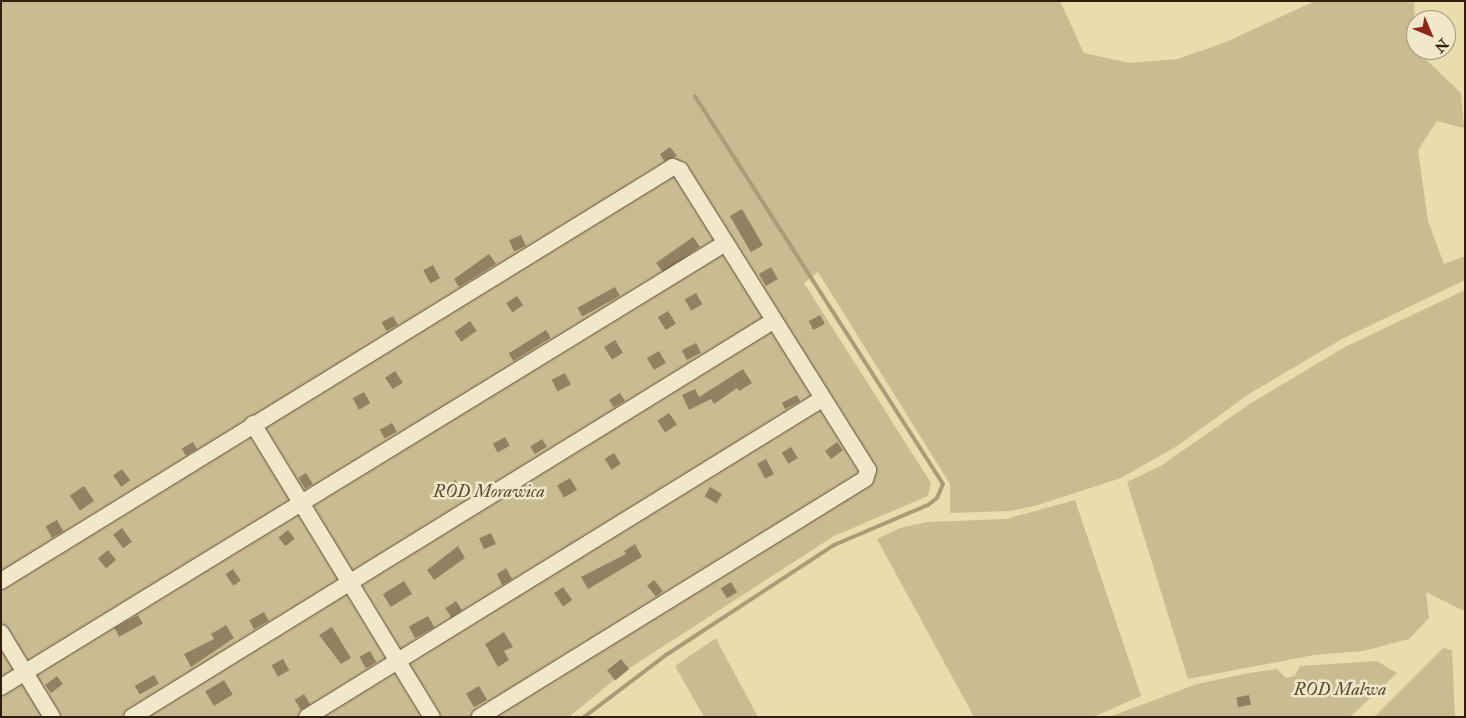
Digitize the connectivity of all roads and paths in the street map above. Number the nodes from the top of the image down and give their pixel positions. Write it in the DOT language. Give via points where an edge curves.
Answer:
graph roads {
  1 [pos="724,244"];
  2 [pos="773,321"];
  3 [pos="822,399"];
  4 [pos="253,424"];
  5 [pos="300,502"];
  6 [pos="1,581"];
  7 [pos="351,582"];
  8 [pos="1,633"];
  9 [pos="399,660"];
  10 [pos="24,673"];
  11 [pos="1,687"];
  12 [pos="52,717"];
  13 [pos="132,717"];
  14 [pos="307,717"];
  15 [pos="432,717"];
  16 [pos="479,717"];
  1 -- 2 [label="street"];
  1 -- 4 [label="street" via="680,170 673,167"];
  1 -- 5 [label="street"];
  2 -- 3 [label="street"];
  2 -- 7 [label="street"];
  3 -- 9 [label="street"];
  3 -- 16 [label="street" via="868,470 866,479"];
  4 -- 5 [label="street"];
  4 -- 6 [label="street"];
  5 -- 7 [label="street"];
  5 -- 10 [label="street"];
  7 -- 9 [label="street"];
  7 -- 13 [label="street"];
  8 -- 10 [label="street"];
  9 -- 14 [label="street"];
  9 -- 15 [label="street"];
  10 -- 11 [label="street"];
  10 -- 12 [label="street"];
}
